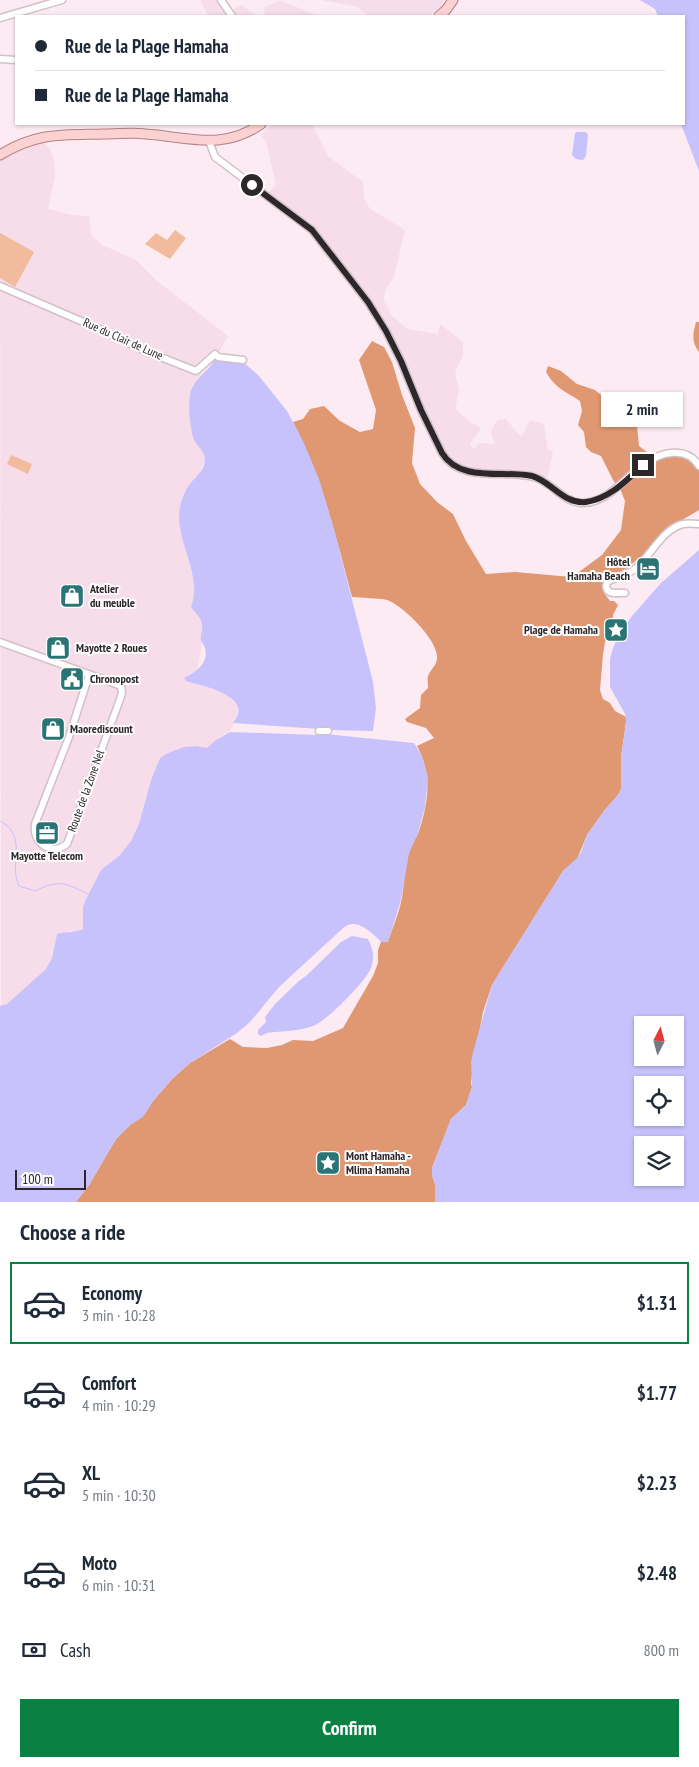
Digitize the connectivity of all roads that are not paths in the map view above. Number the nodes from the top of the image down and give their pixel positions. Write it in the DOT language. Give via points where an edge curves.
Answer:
graph roads {
  1 [pos="62,0"];
  2 [pos="222,0"];
  3 [pos="448,0"];
  4 [pos="453,0"];
  5 [pos="231,15"];
  6 [pos="440,15"];
  7 [pos="441,15"];
  8 [pos="0,18"];
  9 [pos="0,59"];
  10 [pos="15,60"];
  11 [pos="260,125"];
  12 [pos="209,141"];
  13 [pos="0,155"];
  14 [pos="0,286"];
  15 [pos="243,360"];
  16 [pos="699,466"];
  17 [pos="699,524"];
  18 [pos="625,593"];
  19 [pos="0,642"];
  20 [pos="89,674"];
  21 [pos="319,731"];
  22 [pos="328,731"];
  1 -- 8 [label="street"];
  2 -- 5 [label="street"];
  3 -- 6 [label="main road"];
  4 -- 7 [label="main road"];
  9 -- 10 [label="street"];
  11 -- 12 [label="main road" via="237,137"];
  12 -- 13 [label="main road" via="142,133 53,136 34,138"];
  12 -- 16 [label="street" via="215,157 312,230 368,302 401,361 442,453 454,465 487,474 523,474 542,479 573,502 584,503 609,494 643,465 659,456 684,453 694,458"];
  14 -- 15 [label="street, Rue du Clair de Lune" via="196,371 216,354"];
  17 -- 18 [label="street" via="682,524 672,530 632,571 607,582 608,592"];
  19 -- 20 [label="street, Route de la Zone Nel"];
  20 -- 20 [label="street, Route de la Zone Nel" via="35,824 34,832 39,843 56,850 67,844 122,693 121,686"];
  21 -- 22 [label="street"];
}
